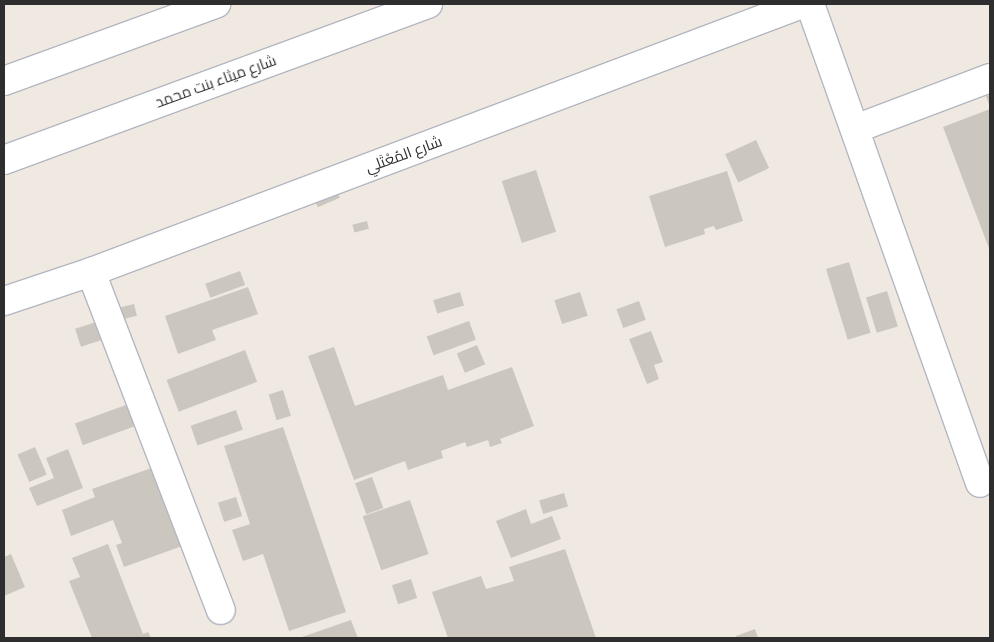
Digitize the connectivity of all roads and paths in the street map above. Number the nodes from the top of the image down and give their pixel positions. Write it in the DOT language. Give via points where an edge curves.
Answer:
graph roads {
  1 [pos="216,4"];
  2 [pos="428,4"];
  3 [pos="802,4"];
  4 [pos="810,4"];
  5 [pos="990,78"];
  6 [pos="4,81"];
  7 [pos="854,129"];
  8 [pos="4,160"];
  9 [pos="91,272"];
  10 [pos="4,301"];
  11 [pos="980,483"];
  12 [pos="221,610"];
  1 -- 6 [label="street"];
  2 -- 8 [label="street, شارع ميثاء بنت محمد"];
  3 -- 9 [label="street, شارع المُعْتَلي"];
  4 -- 7 [label="street"];
  5 -- 7 [label="street"];
  7 -- 11 [label="street"];
  9 -- 10 [label="street, شارع المُعْتَلي"];
  9 -- 12 [label="street"];
}
